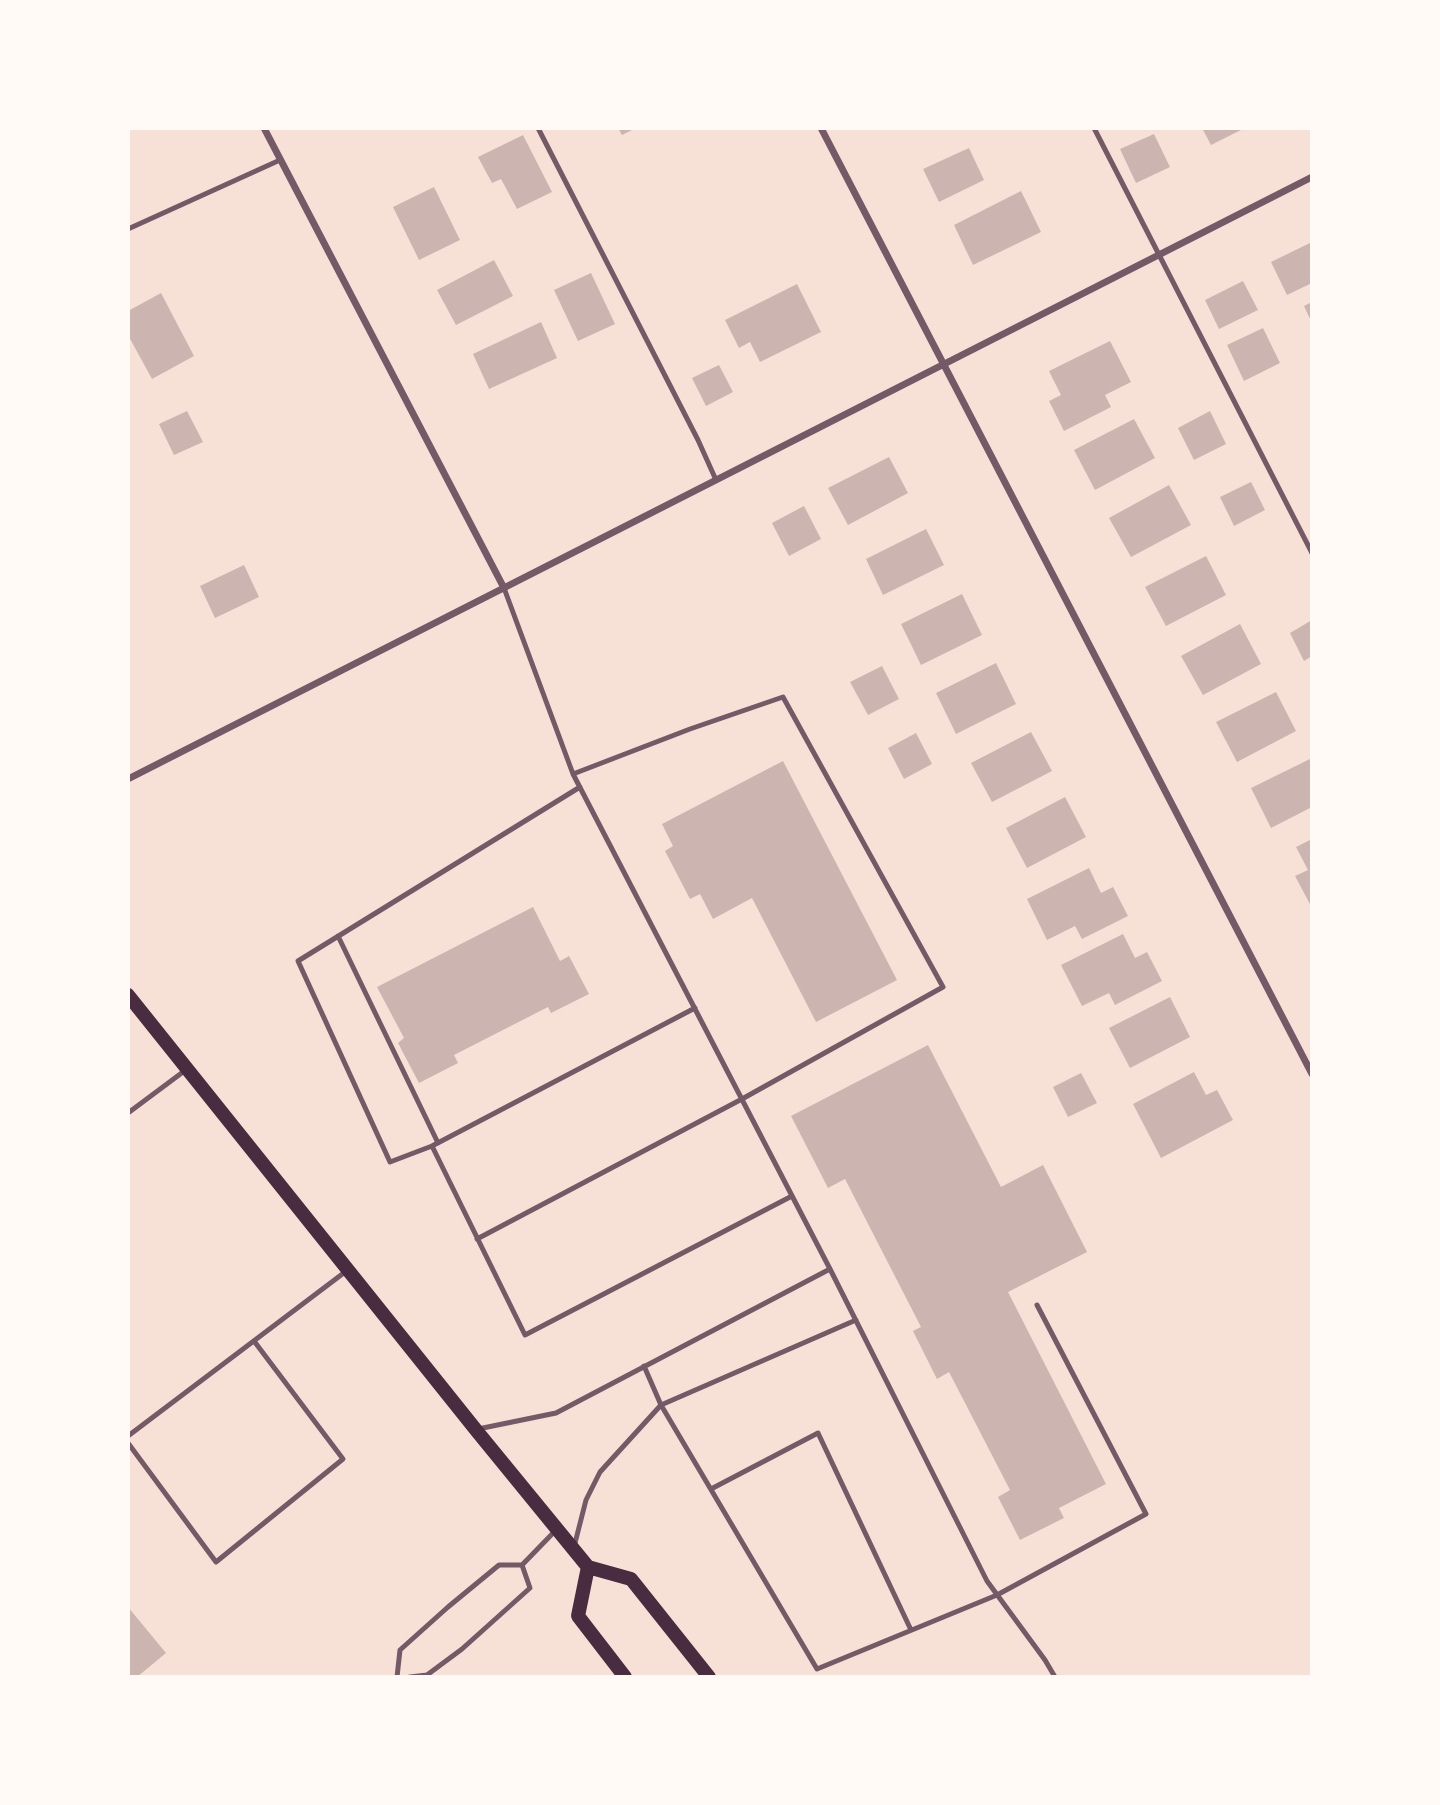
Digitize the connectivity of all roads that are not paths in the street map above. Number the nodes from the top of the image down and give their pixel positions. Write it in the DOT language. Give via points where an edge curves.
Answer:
graph roads {
  1 [pos="264,128"];
  2 [pos="538,128"];
  3 [pos="821,128"];
  4 [pos="1094,128"];
  5 [pos="280,160"];
  6 [pos="1312,177"];
  7 [pos="128,229"];
  8 [pos="1160,254"];
  9 [pos="945,364"];
  10 [pos="716,480"];
  11 [pos="1312,553"];
  12 [pos="504,588"];
  13 [pos="573,774"];
  14 [pos="128,779"];
  15 [pos="580,788"];
  16 [pos="338,936"];
  17 [pos="129,998"];
  18 [pos="695,1008"];
  19 [pos="187,1069"];
  20 [pos="1312,1074"];
  21 [pos="742,1099"];
  22 [pos="128,1113"];
  23 [pos="435,1145"];
  24 [pos="792,1196"];
  25 [pos="477,1239"];
  26 [pos="830,1269"];
  27 [pos="348,1270"];
  28 [pos="1037,1305"];
  29 [pos="856,1320"];
  30 [pos="254,1341"];
  31 [pos="644,1366"];
  32 [pos="661,1405"];
  33 [pos="476,1430"];
  34 [pos="128,1436"];
  35 [pos="128,1443"];
  36 [pos="711,1489"];
  37 [pos="558,1528"];
  38 [pos="574,1547"];
  39 [pos="523,1565"];
  40 [pos="588,1567"];
  41 [pos="997,1595"];
  42 [pos="911,1630"];
  43 [pos="397,1677"];
  44 [pos="411,1677"];
  45 [pos="625,1677"];
  46 [pos="709,1677"];
  47 [pos="1055,1677"];
  1 -- 5 [label="street"];
  2 -- 10 [label="lane"];
  3 -- 9 [label="street"];
  4 -- 8 [label="lane"];
  5 -- 7 [label="lane"];
  5 -- 12 [label="street"];
  6 -- 8 [label="street"];
  8 -- 9 [label="street"];
  8 -- 11 [label="lane"];
  9 -- 10 [label="street"];
  9 -- 20 [label="street"];
  10 -- 12 [label="street"];
  12 -- 13 [label="lane"];
  12 -- 14 [label="street"];
  13 -- 15 [label="lane"];
  13 -- 21 [label="lane" via="783,697 943,987"];
  15 -- 16 [label="lane"];
  15 -- 18 [label="lane"];
  16 -- 23 [label="lane"];
  16 -- 23 [label="lane" via="298,961 390,1162"];
  17 -- 19 [label="main road"];
  18 -- 21 [label="lane"];
  18 -- 23 [label="lane"];
  19 -- 22 [label="lane"];
  19 -- 27 [label="main road"];
  21 -- 24 [label="lane"];
  21 -- 25 [label="lane"];
  23 -- 25 [label="lane"];
  24 -- 25 [label="lane" via="525,1335"];
  24 -- 26 [label="lane"];
  26 -- 29 [label="lane"];
  26 -- 31 [label="lane"];
  27 -- 30 [label="lane"];
  27 -- 33 [label="main road"];
  28 -- 41 [label="lane" via="1146,1514"];
  29 -- 32 [label="lane"];
  29 -- 41 [label="lane"];
  30 -- 34 [label="lane"];
  30 -- 35 [label="lane" via="343,1459 216,1562"];
  31 -- 32 [label="lane"];
  31 -- 33 [label="lane" via="556,1413"];
  32 -- 36 [label="lane"];
  32 -- 38 [label="lane" via="600,1472 586,1500"];
  33 -- 37 [label="main road"];
  36 -- 42 [label="lane" via="817,1669"];
  36 -- 42 [label="lane" via="818,1433"];
  37 -- 38 [label="main road"];
  37 -- 39 [label="lane"];
  38 -- 40 [label="main road"];
  39 -- 43 [label="lane" via="499,1565 448,1607 400,1650"];
  39 -- 44 [label="lane" via="530,1588 461,1649 426,1675"];
  40 -- 45 [label="main road" via="578,1616"];
  40 -- 46 [label="main road" via="631,1579"];
  41 -- 42 [label="lane"];
  41 -- 47 [label="lane"];
}
